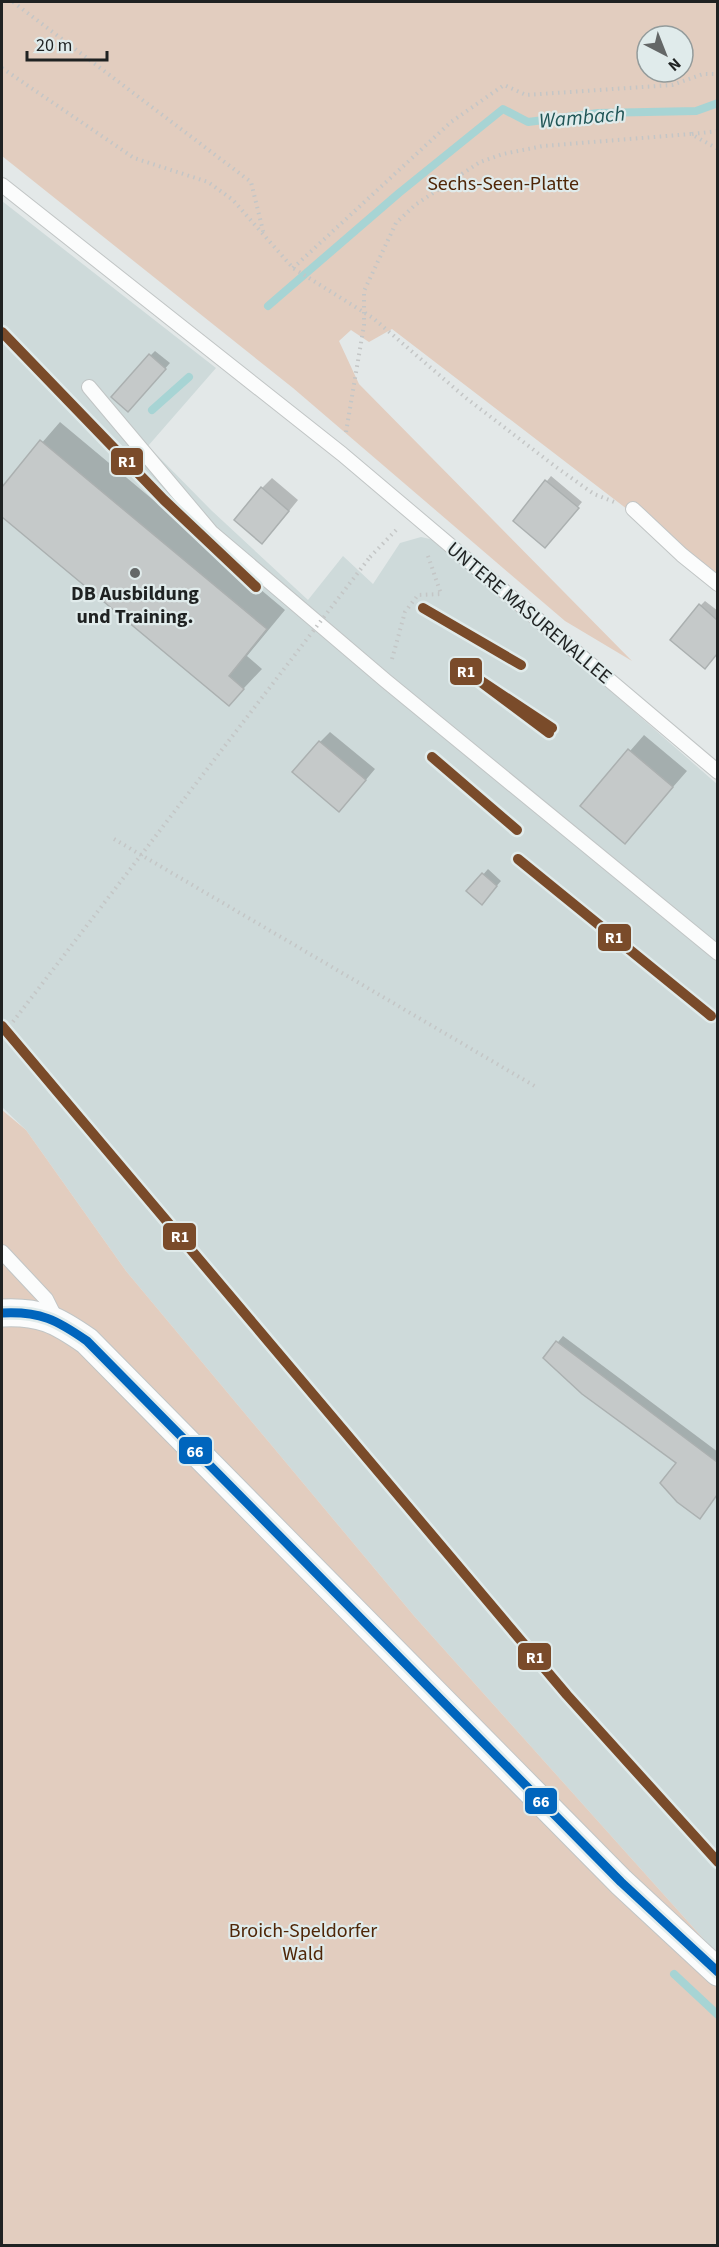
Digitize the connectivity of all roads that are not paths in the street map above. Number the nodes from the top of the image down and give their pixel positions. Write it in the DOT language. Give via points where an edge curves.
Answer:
graph roads {
  1 [pos="2,185"];
  2 [pos="89,387"];
  3 [pos="633,509"];
  4 [pos="717,584"];
  5 [pos="717,772"];
  6 [pos="717,953"];
  7 [pos="2,1252"];
  8 [pos="2,1313"];
  9 [pos="56,1319"];
  10 [pos="717,1972"];
  1 -- 5 [label="lane, UNTERE MASURENALLEE" via="342,454"];
  2 -- 6 [label="lane" via="211,532"];
  3 -- 4 [label="lane"];
  7 -- 9 [label="lane" via="46,1299"];
  8 -- 9 [label="street"];
  9 -- 10 [label="street" via="87,1341 165,1418 621,1882"];
}
